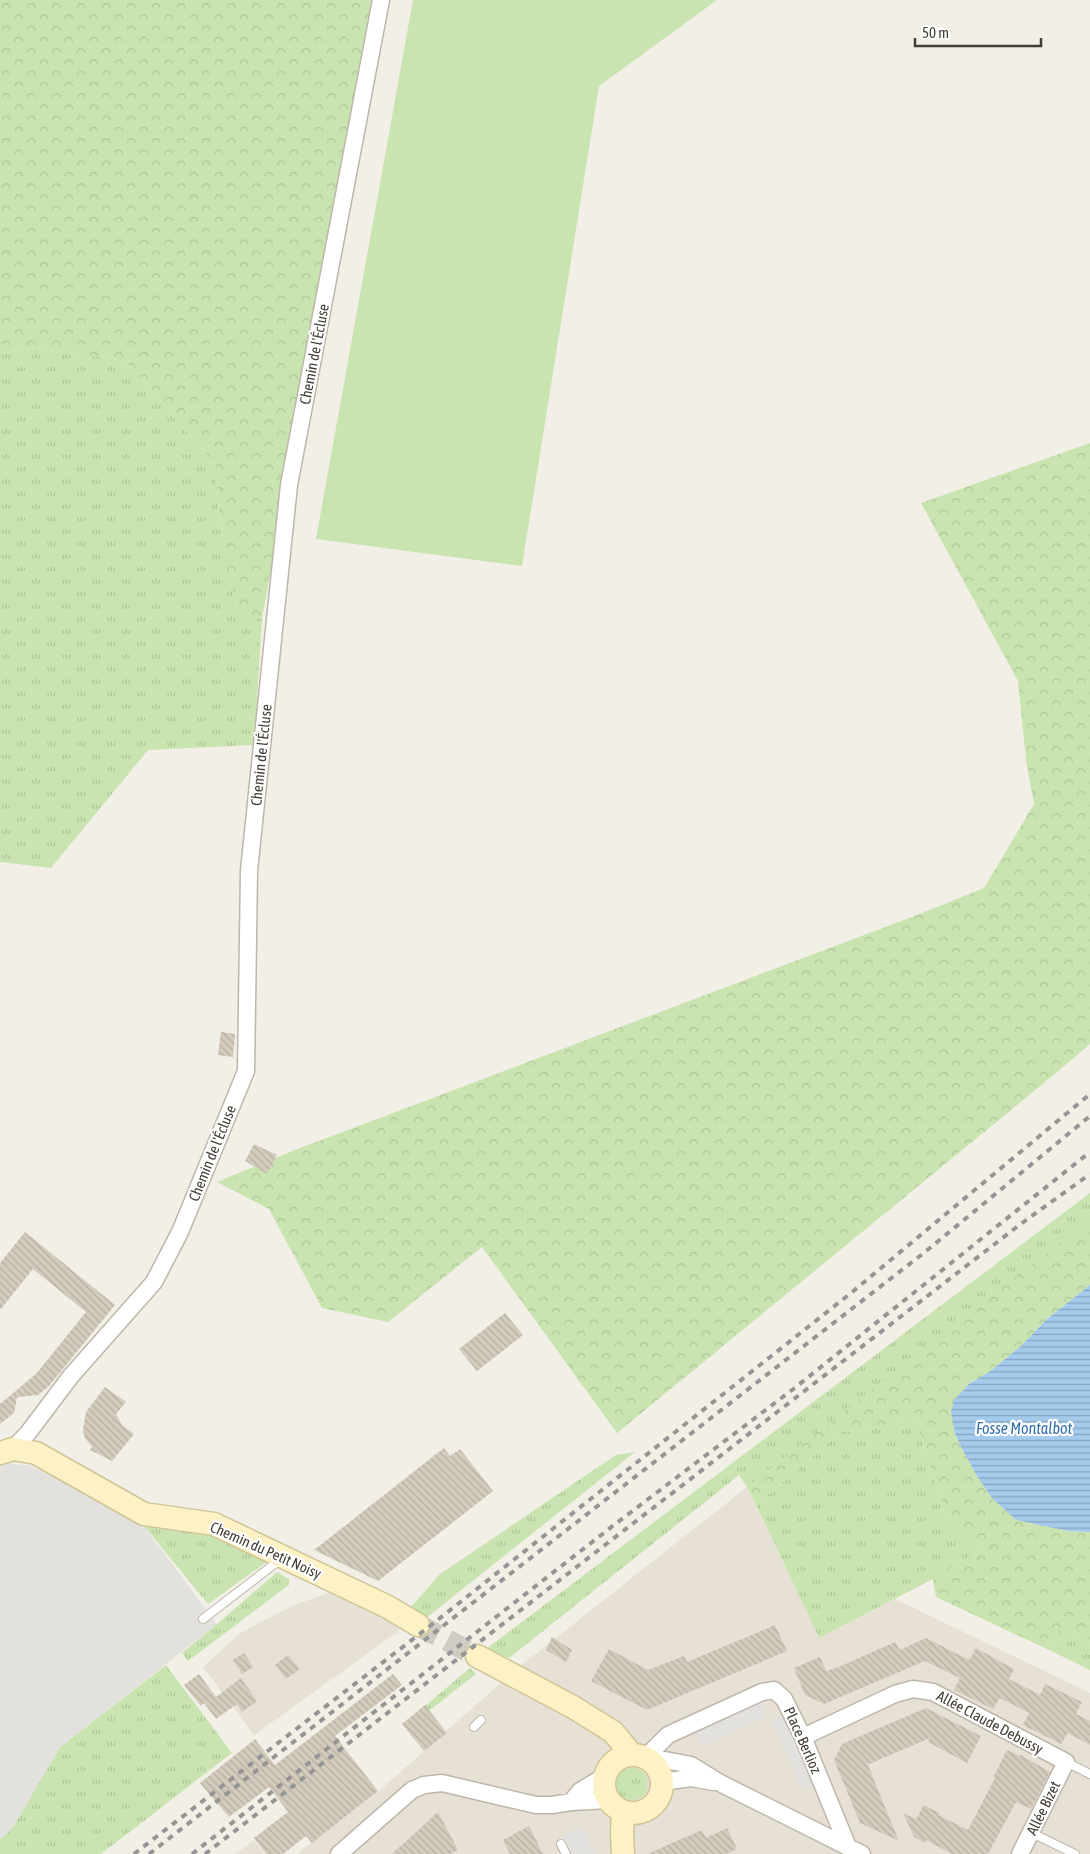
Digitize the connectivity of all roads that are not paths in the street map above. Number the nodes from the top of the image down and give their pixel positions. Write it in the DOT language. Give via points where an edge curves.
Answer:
graph roads {
  1 [pos="381,0"];
  2 [pos="7,1451"];
  3 [pos="284,1557"];
  4 [pos="203,1619"];
  5 [pos="418,1625"];
  6 [pos="478,1656"];
  7 [pos="481,1720"];
  8 [pos="474,1727"];
  9 [pos="803,1737"];
  10 [pos="1066,1762"];
  11 [pos="648,1764"];
  12 [pos="1090,1774"];
  13 [pos="604,1776"];
  14 [pos="571,1802"];
  15 [pos="616,1806"];
  16 [pos="1032,1833"];
  17 [pos="561,1844"];
  18 [pos="855,1850"];
  19 [pos="339,1854"];
  20 [pos="566,1854"];
  21 [pos="623,1854"];
  22 [pos="1020,1854"];
  23 [pos="1075,1854"];
  1 -- 2 [label="street, Chemin de l'Écluse" via="290,485 250,871 246,1071 180,1232 154,1282 71,1376 28,1433"];
  2 -- 3 [label="street, Chemin du Petit Noisy" via="36,1453 144,1514 214,1524"];
  3 -- 4 [label="lane"];
  3 -- 5 [label="street, Chemin du Petit Noisy"];
  6 -- 11 [label="street" via="613,1732"];
  7 -- 8 [label="lane"];
  9 -- 10 [label="street, Allée Claude Debussy" via="895,1694 913,1689 933,1692"];
  9 -- 11 [label="street, Place Berlioz" via="784,1698 774,1690 762,1692 668,1735"];
  9 -- 18 [label="street, Place Berlioz"];
  10 -- 12 [label="lane"];
  10 -- 16 [label="street, Allée Bizet"];
  11 -- 13 [label="street" via="623,1757 615,1761"];
  11 -- 15 [label="street" via="661,1790 654,1805 631,1814"];
  11 -- 18 [label="street" via="722,1784"];
  13 -- 14 [label="street"];
  13 -- 15 [label="street" via="604,1793"];
  14 -- 15 [label="street"];
  14 -- 19 [label="street" via="536,1805 442,1783 424,1785 412,1790"];
  15 -- 21 [label="street"];
  16 -- 22 [label="street, Allée Bizet"];
  16 -- 23 [label="lane"];
  17 -- 20 [label="lane"];
}
